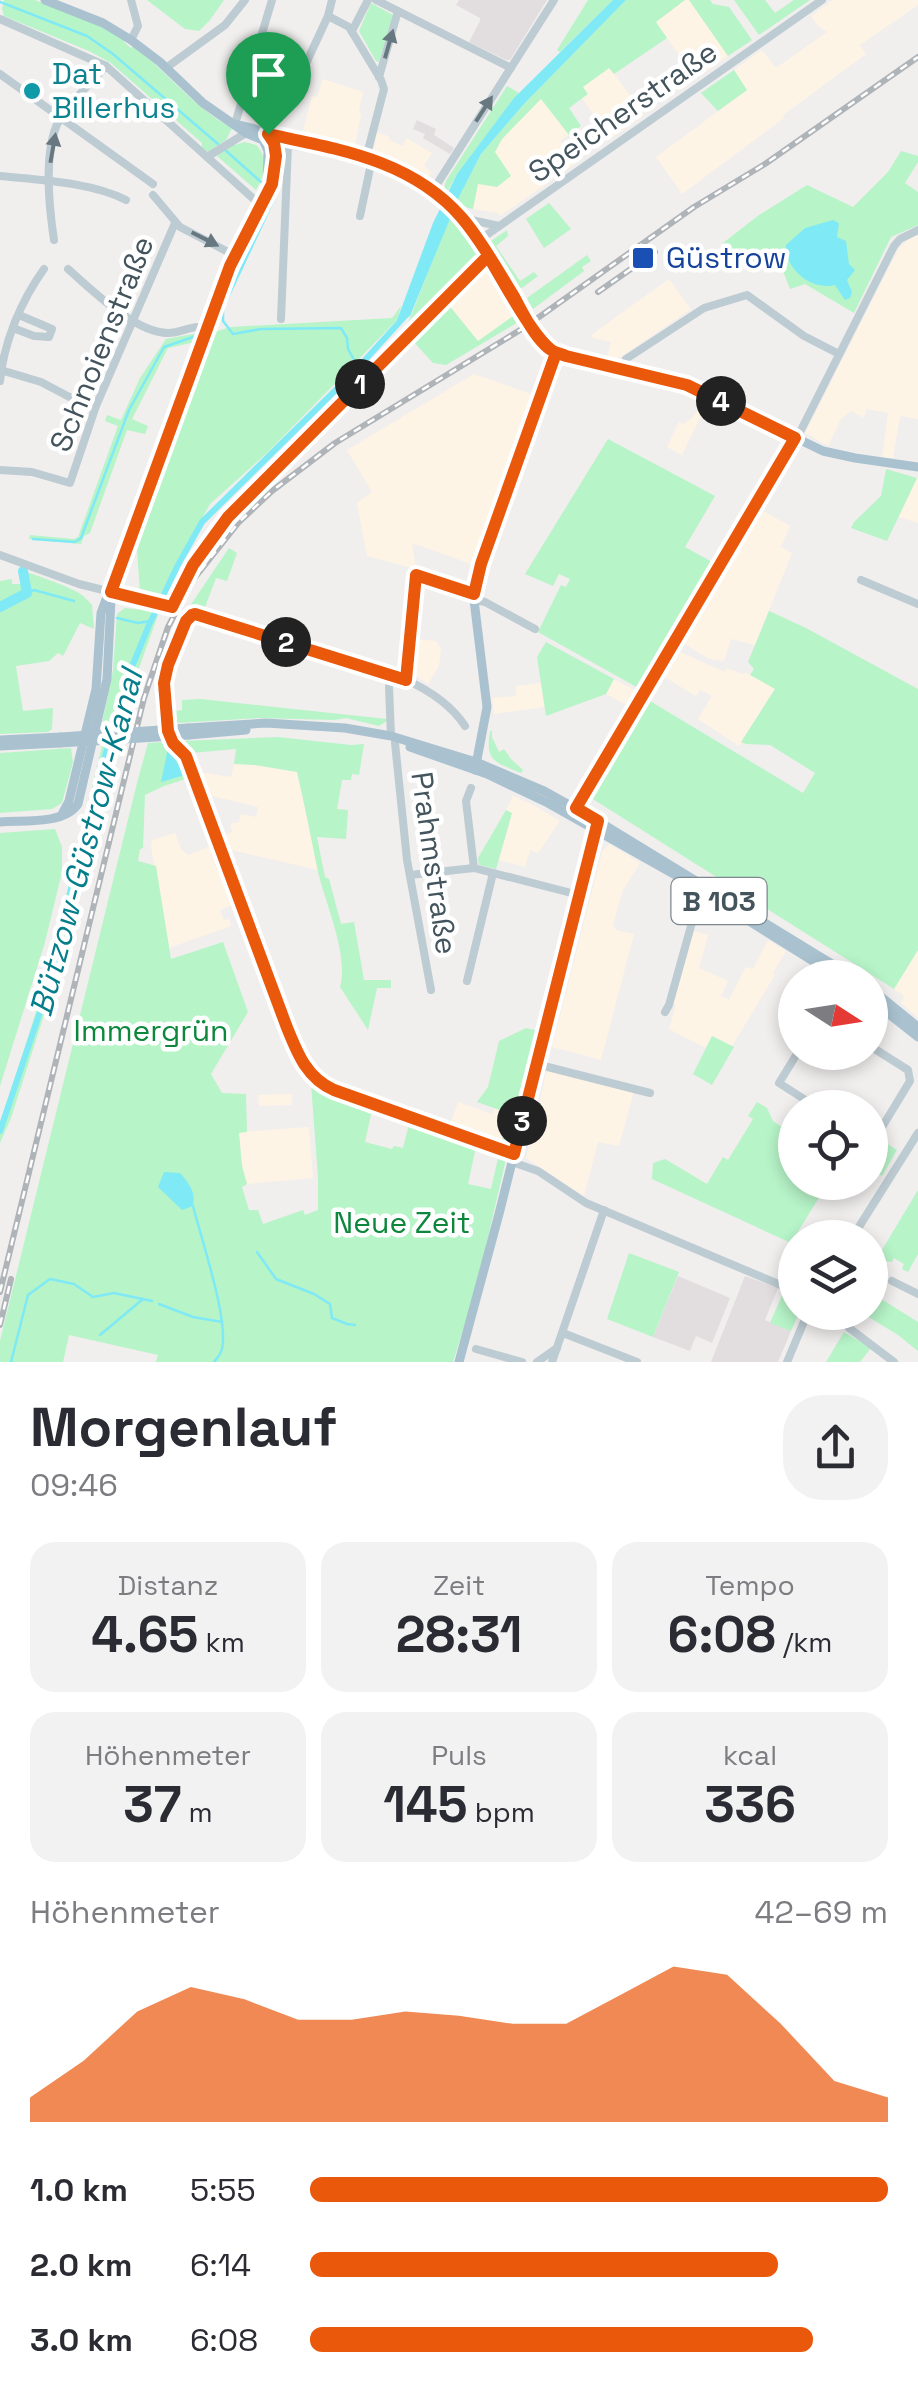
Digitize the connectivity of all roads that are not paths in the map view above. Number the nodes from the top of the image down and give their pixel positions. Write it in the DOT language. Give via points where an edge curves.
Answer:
graph roads {
  1 [pos="130,0"];
  2 [pos="245,0"];
  3 [pos="272,0"];
  4 [pos="332,0"];
  5 [pos="368,0"];
  6 [pos="376,0"];
  7 [pos="554,0"];
  8 [pos="822,0"];
  9 [pos="52,1"];
  10 [pos="398,11"];
  11 [pos="328,16"];
  12 [pos="0,19"];
  13 [pos="352,32"];
  14 [pos="132,40"];
  15 [pos="170,65"];
  16 [pos="106,66"];
  17 [pos="511,68"];
  18 [pos="0,74"];
  19 [pos="380,79"];
  20 [pos="283,113"];
  21 [pos="61,116"];
  22 [pos="235,124"];
  23 [pos="246,133"];
  24 [pos="270,139"];
  25 [pos="286,145"];
  26 [pos="211,155"];
  27 [pos="276,156"];
  28 [pos="369,158"];
  29 [pos="0,176"];
  30 [pos="48,181"];
  31 [pos="153,184"];
  32 [pos="266,194"];
  33 [pos="435,194"];
  34 [pos="154,195"];
  35 [pos="126,200"];
  36 [pos="256,202"];
  37 [pos="360,216"];
  38 [pos="460,216"];
  39 [pos="176,223"];
  40 [pos="499,226"];
  41 [pos="918,230"];
  42 [pos="54,240"];
  43 [pos="478,241"];
  44 [pos="234,255"];
  45 [pos="488,256"];
  46 [pos="68,268"];
  47 [pos="44,269"];
  48 [pos="18,315"];
  49 [pos="282,319"];
  50 [pos="132,320"];
  51 [pos="13,328"];
  52 [pos="207,328"];
  53 [pos="556,353"];
  54 [pos="839,354"];
  55 [pos="1,358"];
  56 [pos="622,368"];
  57 [pos="1,370"];
  58 [pos="0,381"];
  59 [pos="94,410"];
  60 [pos="795,438"];
  61 [pos="918,467"];
  62 [pos="0,470"];
  63 [pos="0,555"];
  64 [pos="860,580"];
  65 [pos="111,592"];
  66 [pos="474,597"];
  67 [pos="918,604"];
  68 [pos="535,630"];
  69 [pos="392,674"];
  70 [pos="406,680"];
  71 [pos="466,726"];
  72 [pos="393,740"];
  73 [pos="0,743"];
  74 [pos="476,766"];
  75 [pos="471,788"];
  76 [pos="576,808"];
  77 [pos="0,822"];
  78 [pos="597,824"];
  79 [pos="474,868"];
  80 [pos="493,873"];
  81 [pos="410,875"];
  82 [pos="701,890"];
  83 [pos="579,894"];
  84 [pos="821,960"];
  85 [pos="822,960"];
  86 [pos="468,981"];
  87 [pos="431,990"];
  88 [pos="888,1003"];
  89 [pos="666,1012"];
  90 [pos="888,1013"];
  91 [pos="918,1027"];
  92 [pos="918,1037"];
  93 [pos="888,1057"];
  94 [pos="536,1064"];
  95 [pos="787,1070"];
  96 [pos="789,1090"];
  97 [pos="650,1093"];
  98 [pos="888,1119"];
  99 [pos="918,1135"];
  100 [pos="513,1158"];
  101 [pos="604,1210"];
  102 [pos="864,1220"];
  103 [pos="892,1281"];
  104 [pos="778,1283"];
  105 [pos="918,1294"];
  106 [pos="800,1330"];
  107 [pos="851,1330"];
  108 [pos="563,1333"];
  109 [pos="476,1348"];
  110 [pos="557,1348"];
  111 [pos="459,1362"];
  112 [pos="522,1362"];
  113 [pos="537,1362"];
  114 [pos="552,1362"];
  115 [pos="637,1362"];
  116 [pos="787,1362"];
  117 [pos="894,1362"];
  1 -- 14 [label="street" via="138,26"];
  2 -- 15 [label="street" via="216,32"];
  3 -- 22 [label="street"];
  4 -- 11 [label="street"];
  5 -- 13 [label="street"];
  6 -- 10 [label="street"];
  7 -- 17 [label="street"];
  8 -- 40 [label="street, Speicherstraße"];
  9 -- 14 [label="main road"];
  10 -- 17 [label="street"];
  19 -- 10 [label="street, one-way"];
  11 -- 13 [label="street"];
  11 -- 20 [label="street"];
  12 -- 16 [label="street"];
  13 -- 19 [label="street"];
  14 -- 22 [label="main road"];
  16 -- 21 [label="street"];
  16 -- 26 [label="street"];
  33 -- 17 [label="street, one-way"];
  18 -- 21 [label="street"];
  19 -- 28 [label="street" via="384,89"];
  30 -- 21 [label="street, one-way"];
  21 -- 31 [label="street"];
  22 -- 23 [label="main road"];
  22 -- 24 [label="main road"];
  23 -- 24 [label="main road"];
  23 -- 26 [label="street"];
  24 -- 25 [label="street"];
  24 -- 27 [label="main road"];
  24 -- 28 [label="street"];
  24 -- 32 [label="main road"];
  25 -- 27 [label="street"];
  25 -- 28 [label="street"];
  25 -- 49 [label="street"];
  26 -- 36 [label="street"];
  27 -- 32 [label="main road"];
  28 -- 33 [label="street"];
  28 -- 37 [label="street"];
  29 -- 30 [label="street"];
  30 -- 35 [label="street"];
  30 -- 42 [label="street"];
  32 -- 44 [label="main road"];
  33 -- 38 [label="street"];
  34 -- 39 [label="street"];
  38 -- 40 [label="street"];
  38 -- 43 [label="street"];
  39 -- 44 [label="street, one-way"];
  39 -- 50 [label="street, Schnoienstraße"];
  40 -- 43 [label="street, Speicherstraße"];
  41 -- 54 [label="street" via="894,246"];
  43 -- 45 [label="street"];
  44 -- 52 [label="main road"];
  45 -- 53 [label="street" via="544,345"];
  45 -- 65 [label="street" via="228,517 172,607"];
  46 -- 50 [label="street"];
  47 -- 48 [label="street"];
  48 -- 51 [label="street"];
  48 -- 51 [label="street" via="52,329 50,337"];
  50 -- 52 [label="street" via="170,333"];
  50 -- 59 [label="street, Schnoienstraße"];
  51 -- 55 [label="street"];
  52 -- 65 [label="main road"];
  53 -- 56 [label="main road"];
  53 -- 66 [label="main road"];
  54 -- 56 [label="street" via="747,295 704,308"];
  54 -- 60 [label="street"];
  55 -- 57 [label="street"];
  56 -- 60 [label="main road" via="687,385"];
  57 -- 58 [label="street"];
  57 -- 59 [label="street"];
  59 -- 62 [label="street, Schnoienstraße" via="70,483"];
  60 -- 61 [label="main road" via="836,454"];
  60 -- 76 [label="street"];
  63 -- 65 [label="street"];
  64 -- 67 [label="street"];
  65 -- 77 [label="main road" via="101,613 96,688 69,802 61,816"];
  66 -- 68 [label="street"];
  66 -- 70 [label="street" via="416,575"];
  66 -- 74 [label="main road" via="486,707"];
  69 -- 70 [label="street"];
  69 -- 72 [label="street, Prahmstraße"];
  69 -- 100 [label="street" via="195,614 187,618 165,675 168,731 186,756 311,1074 326,1086"];
  70 -- 71 [label="street"];
  72 -- 73 [label="main road, bridge" via="240,730"];
  72 -- 74 [label="main road"];
  72 -- 81 [label="street, Prahmstraße"];
  74 -- 76 [label="main road"];
  74 -- 78 [label="main road"];
  75 -- 79 [label="street" via="466,801"];
  76 -- 78 [label="main road"];
  78 -- 82 [label="main road, B 103"];
  78 -- 83 [label="main road"];
  78 -- 85 [label="main road, B 103"];
  79 -- 80 [label="street"];
  79 -- 81 [label="street"];
  80 -- 83 [label="street"];
  80 -- 86 [label="street"];
  81 -- 87 [label="street, Prahmstraße"];
  82 -- 84 [label="main road, B 103"];
  82 -- 89 [label="street"];
  83 -- 94 [label="main road"];
  88 -- 91 [label="main road"];
  90 -- 92 [label="main road"];
  93 -- 98 [label="street" via="908,1070 910,1082"];
  94 -- 97 [label="street"];
  94 -- 100 [label="main road"];
  95 -- 96 [label="street" via="779,1084"];
  99 -- 102 [label="street"];
  100 -- 101 [label="street"];
  100 -- 111 [label="main road"];
  101 -- 104 [label="street"];
  101 -- 108 [label="street"];
  103 -- 105 [label="street"];
  106 -- 116 [label="street"];
  107 -- 117 [label="street"];
  108 -- 110 [label="street"];
  108 -- 115 [label="street"];
  109 -- 112 [label="street"];
  110 -- 113 [label="street"];
  110 -- 114 [label="street"];
}
